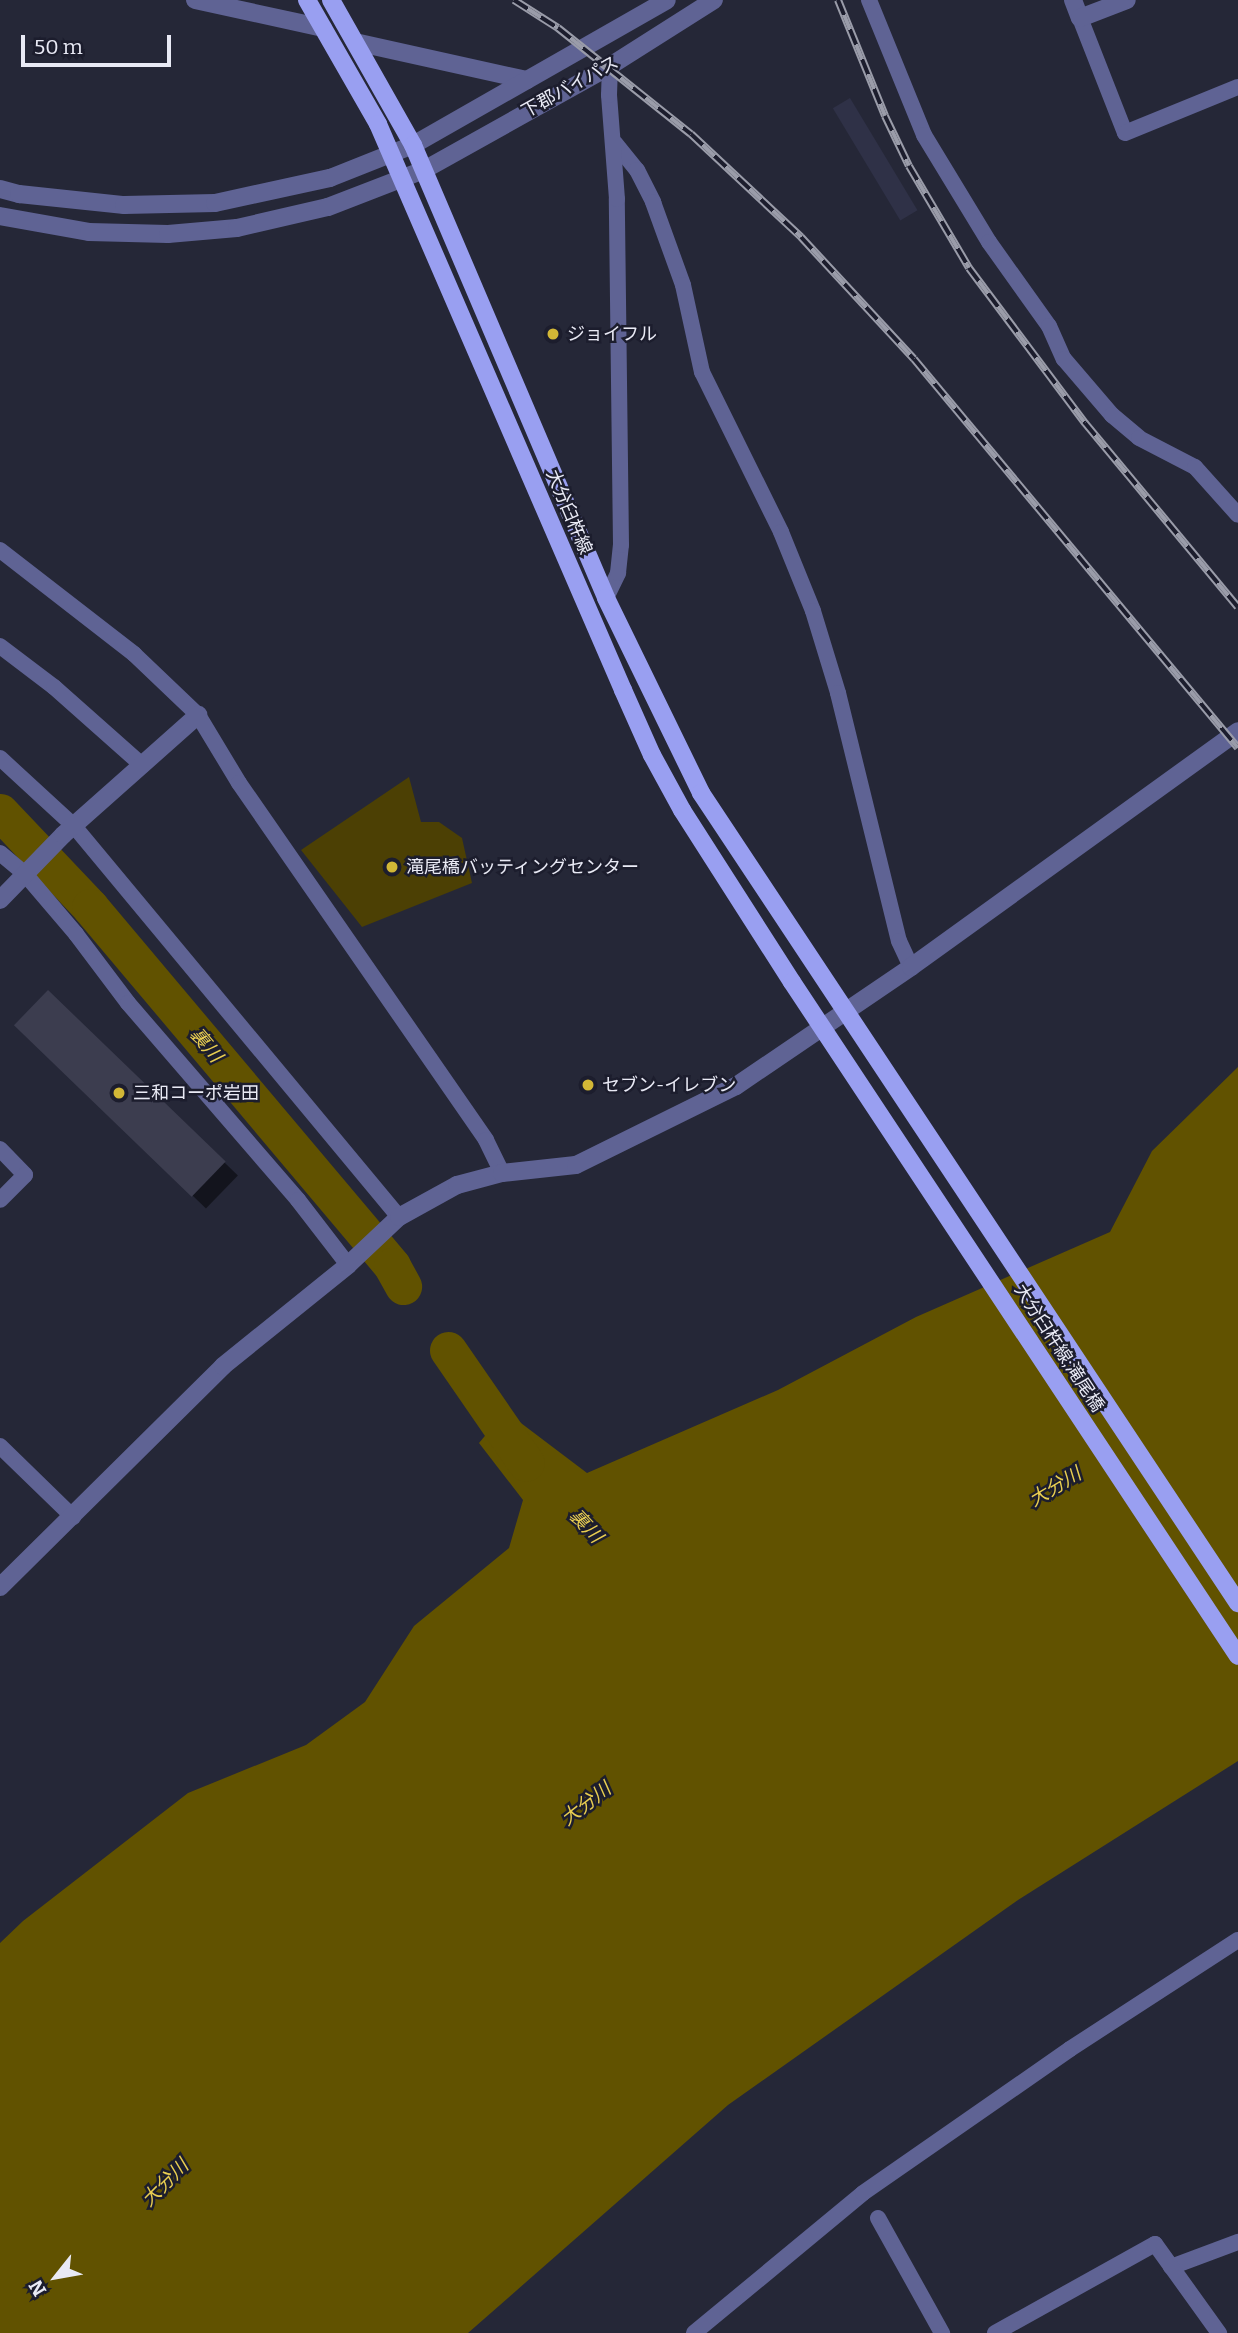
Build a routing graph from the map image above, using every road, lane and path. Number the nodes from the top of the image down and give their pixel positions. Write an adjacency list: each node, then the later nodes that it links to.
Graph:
1 (195, 0): 10 (street)
2 (307, 0): 10 (main road, 大分臼杵線)
3 (331, 0): 11 (main road, 大分臼杵線)
4 (667, 0): 13 (street)
5 (714, 0): 12 (street, 下郡バイパス)
6 (869, 0): 22 (street)
7 (1073, 0): 9 (street)
8 (1127, 0): 9 (street)
9 (1080, 18): 14 (street)
10 (323, 28): 17 (main road, 大分臼杵線)
11 (355, 42): 13 (street); 16 (main road, 大分臼杵線)
12 (610, 65): 15 (street); 18 (street, 下郡バイパス)
13 (527, 80): 16 (street)
14 (1238, 88)
15 (615, 143): 24 (street); 34 (street)
16 (414, 145): 17 (street); 18 (main road, 大分臼杵線)
17 (390, 156): 19 (main road, 大分臼杵線); 20 (street)
18 (425, 170): 19 (street, 下郡バイパス); 24 (main road, 大分臼杵線)
19 (400, 181): 21 (street, 下郡バイパス); 36 (main road, 大分臼杵線)
20 (0, 189)
21 (0, 216)
22 (1238, 515)
23 (0, 550): 26 (street)
24 (606, 598): 35 (main road, 大分臼杵線)
25 (0, 646): 29 (street)
26 (198, 715): 29 (street); 39 (street)
27 (1238, 732): 34 (street)
28 (0, 758): 30 (street)
29 (142, 765): 30 (street)
30 (69, 831): 32 (street); 41 (street)
31 (0, 853): 32 (street)
32 (29, 871): 33 (street); 42 (street)
33 (0, 900)
34 (911, 967): 35 (street)
35 (846, 1010): 36 (street); 46 (main road, 大分臼杵線;滝尾橋)
36 (821, 1026): 37 (main road, 大分臼杵線); 39 (street)
37 (845, 1062): 47 (main road, 大分臼杵線;滝尾橋)
38 (0, 1149): 40 (street)
39 (502, 1173): 41 (street)
40 (0, 1200)
41 (399, 1217): 42 (street)
42 (352, 1261): 44 (street)
43 (0, 1446): 44 (street)
44 (73, 1517): 45 (street)
45 (0, 1587)
46 (1238, 1603)
47 (1238, 1656)
48 (1238, 1940): 52 (street)
49 (878, 2218): 53 (street)
50 (1238, 2242): 51 (street)
51 (1171, 2267): 54 (street); 55 (street)
52 (694, 2333)
53 (942, 2333)
54 (995, 2333)
55 (1219, 2333)

